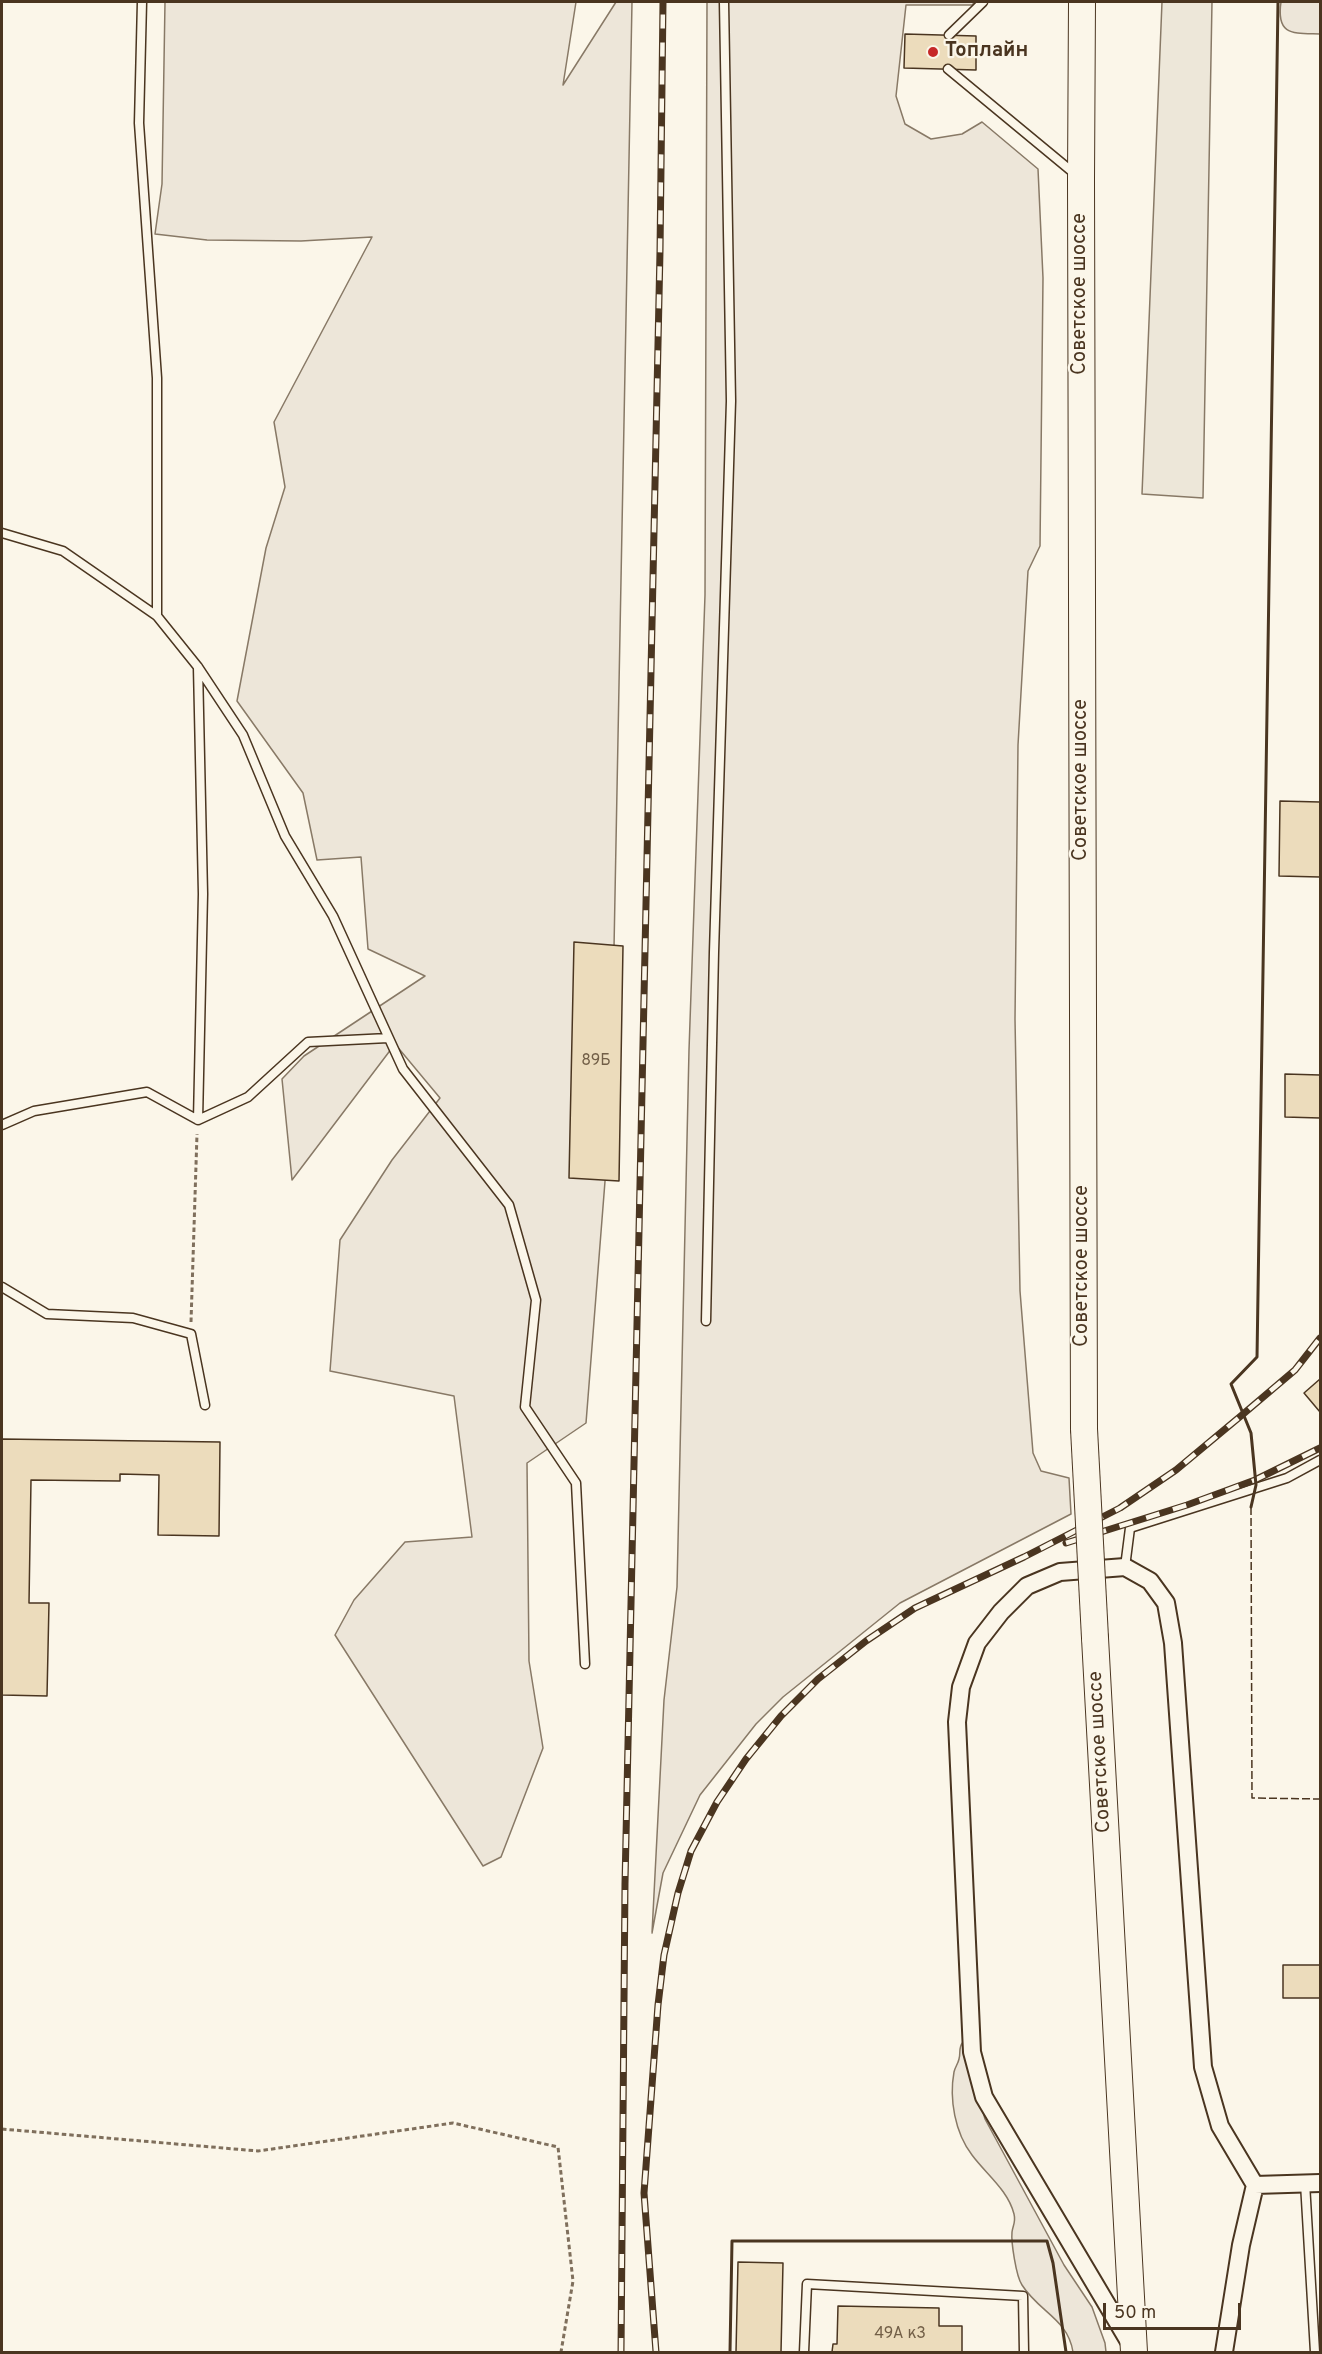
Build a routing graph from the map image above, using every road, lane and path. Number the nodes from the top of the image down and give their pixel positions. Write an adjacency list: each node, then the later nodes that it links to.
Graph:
1 (142, 2): 9 (lane)
2 (724, 2): 15 (lane)
3 (983, 2): 5 (lane)
4 (1083, 2): 7 (main road, Советское шоссе)
5 (949, 35)
6 (948, 69): 7 (lane)
7 (1081, 179): 24 (main road, Советское шоссе, bridge)
8 (2, 533): 9 (lane)
9 (157, 616): 10 (lane)
10 (198, 667): 11 (lane); 12 (lane)
11 (388, 1038): 12 (lane); 20 (lane)
12 (198, 1120): 13 (lane); 16 (path)
13 (2, 1125)
14 (2, 1287): 16 (lane)
15 (706, 1321)
16 (191, 1334): 17 (lane)
17 (205, 1405)
18 (1320, 1460): 19 (lane)
19 (1125, 1567): 23 (street); 24 (street)
20 (585, 1664)
21 (2, 2129): 25 (path)
22 (1313, 2183): 23 (street); 29 (lane)
23 (1255, 2185): 28 (street)
24 (1133, 2350)
25 (561, 2352)
26 (804, 2352): 27 (lane)
27 (1024, 2352)
28 (1224, 2352)
29 (1315, 2352)

